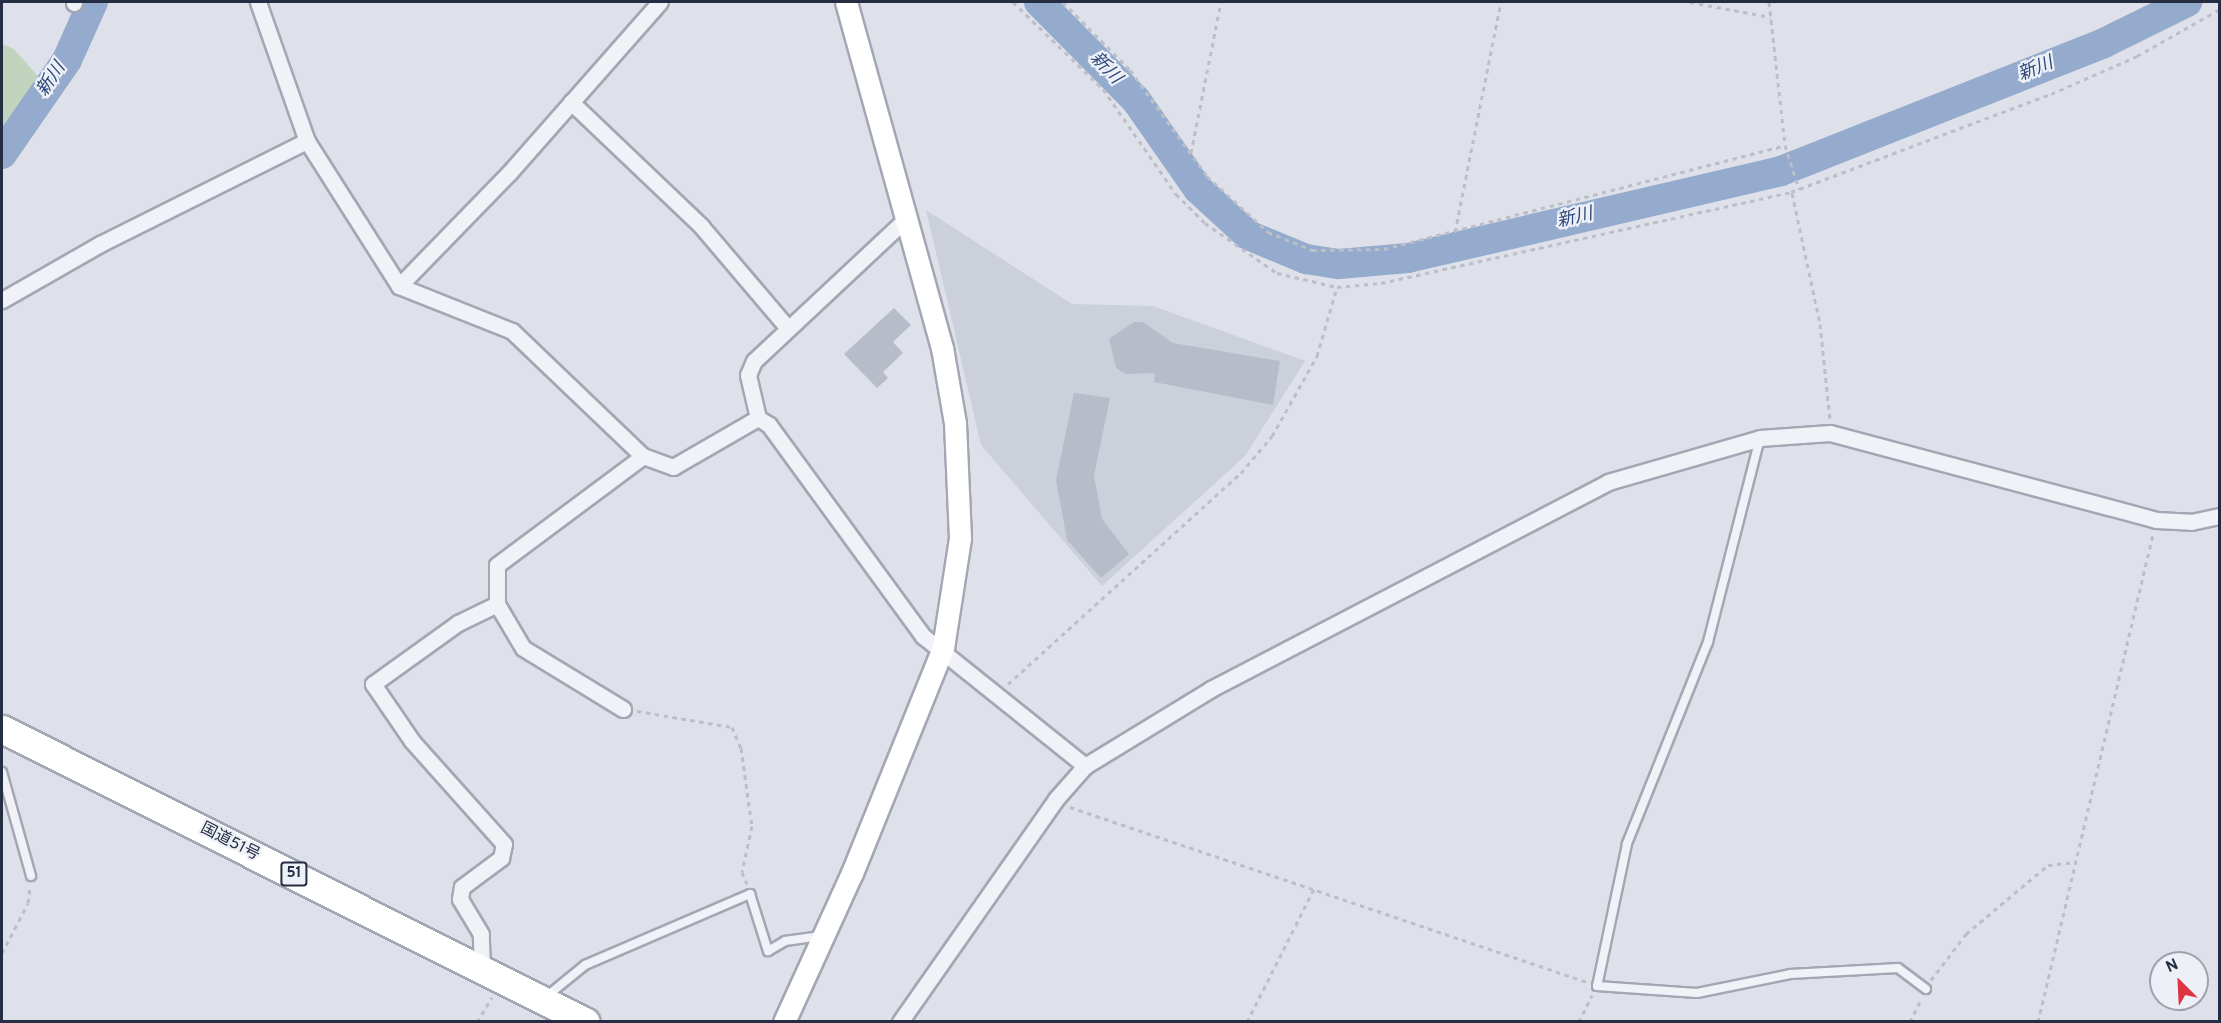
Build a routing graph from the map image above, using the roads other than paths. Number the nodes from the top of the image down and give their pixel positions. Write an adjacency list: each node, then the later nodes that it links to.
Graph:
1 (258, 2): 5 (street)
2 (660, 2): 4 (street)
3 (846, 2): 6 (street)
4 (571, 102): 7 (street); 9 (street)
5 (307, 141): 7 (street); 8 (street)
6 (906, 219): 9 (street); 15 (street)
7 (399, 286): 12 (street)
8 (2, 300)
9 (787, 327): 10 (street)
10 (758, 418): 12 (street); 15 (street)
11 (1760, 438): 13 (street); 18 (street); 23 (lane)
12 (643, 456): 14 (street)
13 (2220, 516)
14 (497, 604): 16 (street); 22 (street)
15 (943, 648): 18 (street); 21 (street)
16 (623, 709)
17 (2, 729): 22 (highway, 国道51号 / 51)
18 (1085, 766): 27 (street)
19 (2, 772): 20 (lane)
20 (31, 876)
21 (823, 936): 24 (lane); 26 (street)
22 (492, 975): 24 (highway, 国道51号 / 51)
23 (1926, 989)
24 (544, 1000): 25 (highway, 国道51号 / 51)
25 (586, 1022)
26 (783, 1022)
27 (900, 1022)

